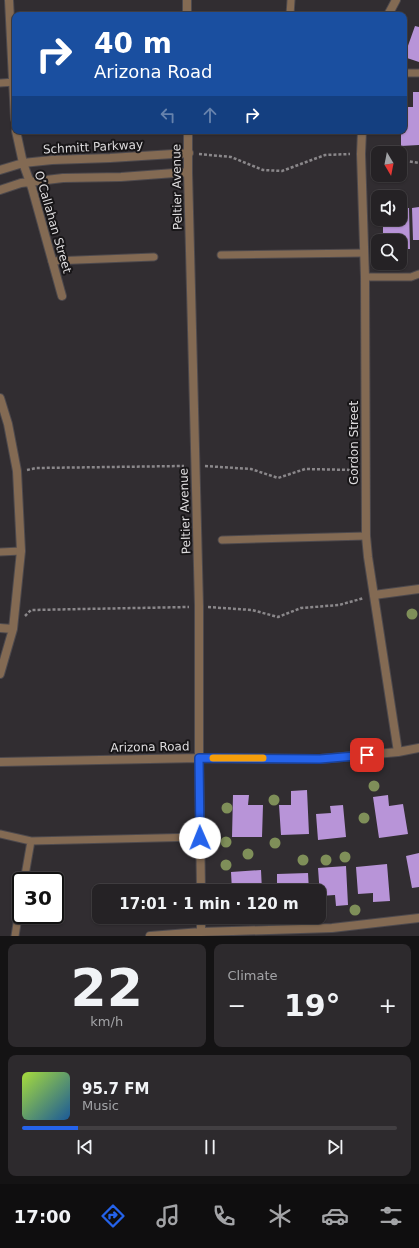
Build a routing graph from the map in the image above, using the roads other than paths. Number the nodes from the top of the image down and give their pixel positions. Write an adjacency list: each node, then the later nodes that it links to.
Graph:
1 (9, 0): 8 (street)
2 (187, 0): 5 (street)
3 (291, 0): 6 (lane)
4 (396, 0): 7 (street)
5 (187, 12)
6 (290, 12)
7 (390, 12)
8 (12, 49)
9 (407, 73): 10 (lane)
10 (419, 73)
11 (12, 82): 12 (lane)
12 (0, 83)
13 (17, 134): 17 (street, O’Callahan Street)
14 (188, 134): 16 (street, Peltier Avenue)
15 (362, 134): 22 (street, Gordon Street)
16 (189, 153): 17 (street, Schmitt Parkway); 19 (street, Peltier Avenue)
17 (23, 163): 18 (street, Schmitt Parkway); 20 (street, O’Callahan Street)
18 (0, 170)
19 (188, 172): 20 (street); 41 (street, Peltier Avenue)
20 (29, 182): 21 (street); 25 (street, O’Callahan Street)
21 (0, 190)
22 (364, 253): 23 (lane); 27 (street, Gordon Street)
23 (221, 255)
24 (154, 257): 25 (lane)
25 (52, 261): 28 (street, O’Callahan Street)
26 (419, 274): 27 (lane)
27 (366, 277): 30 (street, Gordon Street)
28 (62, 296)
29 (0, 398): 32 (street)
30 (366, 536): 31 (lane); 35 (street, Gordon Street)
31 (222, 540)
32 (21, 551): 33 (lane); 37 (street)
33 (0, 552)
34 (419, 589): 35 (street)
35 (374, 595): 40 (street, Gordon Street)
36 (0, 628): 37 (street)
37 (13, 629): 38 (street)
38 (0, 674)
39 (419, 748): 40 (street, Arizona Road)
40 (398, 752): 41 (street, Arizona Road)
41 (199, 758): 42 (street, Arizona Road); 44 (street, Peltier Avenue)
42 (0, 762)
43 (0, 834): 45 (lane)
44 (200, 838): 45 (lane); 47 (street, Peltier Avenue)
45 (31, 841): 46 (lane)
46 (26, 872)
47 (200, 884)
48 (419, 918): 50 (street)
49 (17, 924): 51 (lane)
50 (201, 934): 52 (street)
51 (15, 936)
52 (150, 936)

